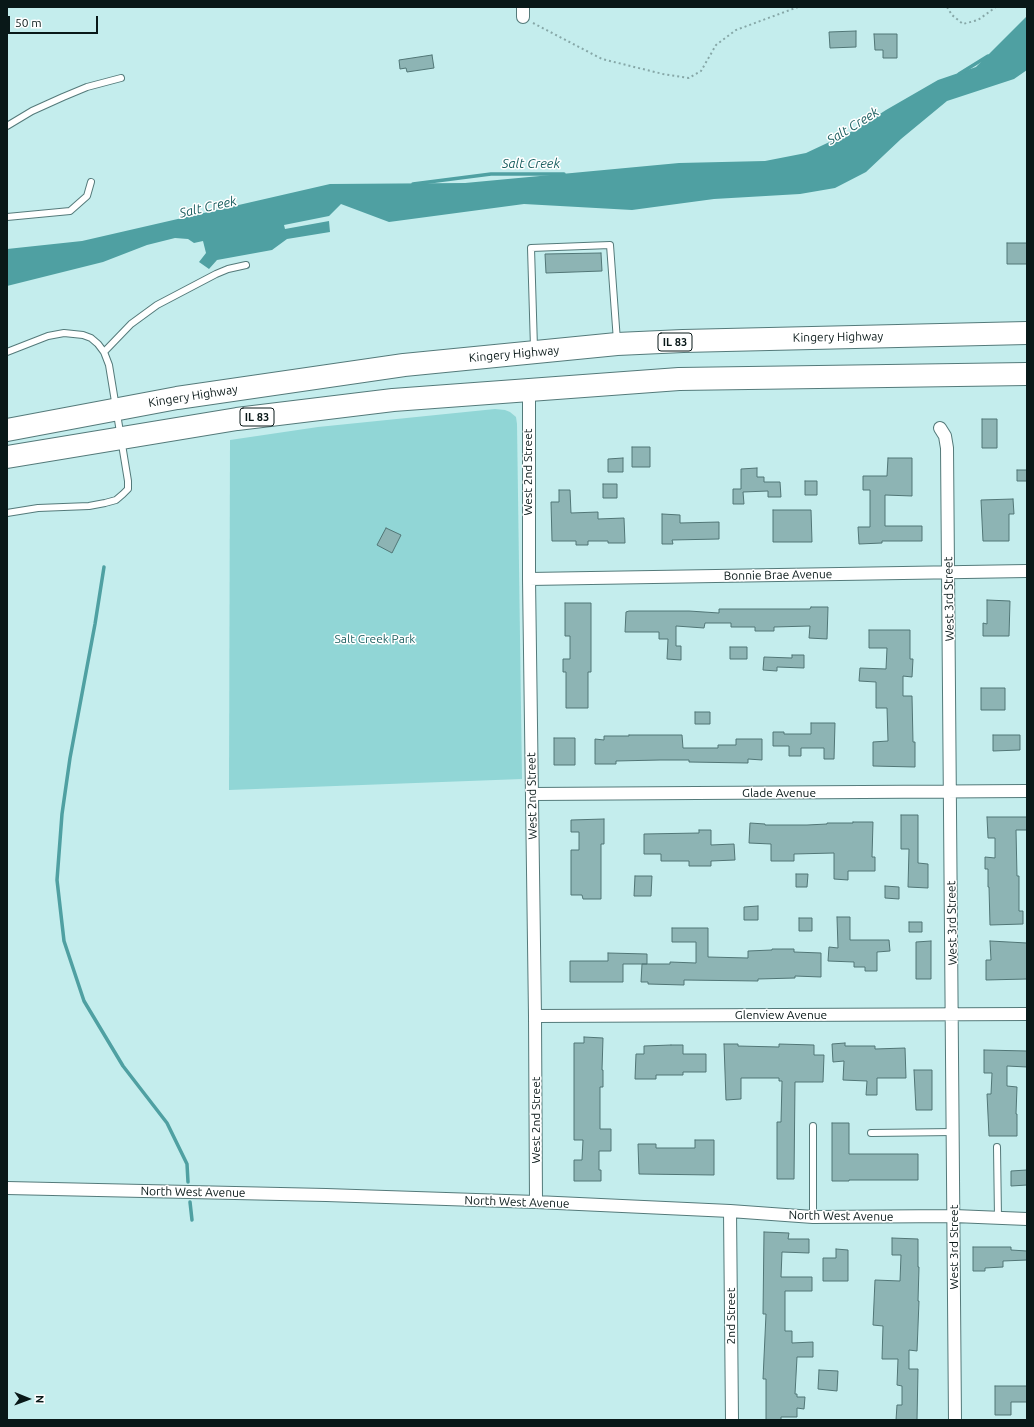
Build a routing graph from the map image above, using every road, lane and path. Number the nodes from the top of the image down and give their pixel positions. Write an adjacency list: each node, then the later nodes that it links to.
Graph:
1 (798, 7): 4 (path)
2 (947, 7): 3 (path)
3 (996, 7)
4 (523, 12)
5 (121, 78): 6 (lane)
6 (7, 126)
7 (91, 182): 8 (lane)
8 (7, 217)
9 (246, 265): 13 (lane)
10 (1027, 333): 11 (highway, Kingery Highway / IL 83)
11 (617, 344): 14 (highway, Kingery Highway / IL 83); 14 (lane)
12 (7, 352): 13 (lane)
13 (104, 352): 17 (lane)
14 (534, 352): 17 (highway, Kingery Highway / IL 83)
15 (1027, 374): 16 (highway, IL 83)
16 (529, 389): 20 (highway, IL 83); 25 (street, West 2nd Street)
17 (117, 409): 19 (highway, Kingery Highway / IL 83); 20 (lane)
18 (940, 428): 24 (street, West 3rd Street)
19 (7, 430)
20 (122, 438): 21 (highway, IL 83); 22 (lane)
21 (7, 457)
22 (7, 513)
23 (1027, 571): 24 (street, Bonnie Brae Avenue)
24 (949, 573): 25 (street, Bonnie Brae Avenue); 26 (street, West 3rd Street)
25 (529, 578): 28 (street, West 2nd Street)
26 (951, 792): 27 (street, Glade Avenue); 28 (street, Glade Avenue); 29 (street, West 3rd Street)
27 (1027, 792)
28 (532, 794): 31 (street, West 2nd Street)
29 (953, 1014): 30 (street, Glenview Avenue); 31 (street, Glenview Avenue); 33 (street, West 3rd Street)
30 (1027, 1014)
31 (535, 1016): 37 (street, West 2nd Street)
32 (814, 1126): 40 (lane)
33 (954, 1132): 34 (lane); 39 (street, West 3rd Street)
34 (871, 1133)
35 (997, 1147): 41 (lane)
36 (7, 1188): 37 (street, North West Avenue)
37 (536, 1202): 38 (street, North West Avenue)
38 (730, 1211): 40 (street, North West Avenue); 43 (street, 2nd Street)
39 (954, 1216): 40 (street, North West Avenue); 41 (street, North West Avenue); 44 (street, West 3rd Street)
40 (813, 1217)
41 (998, 1218): 42 (street, North West Avenue)
42 (1027, 1219)
43 (732, 1420)
44 (956, 1420)

